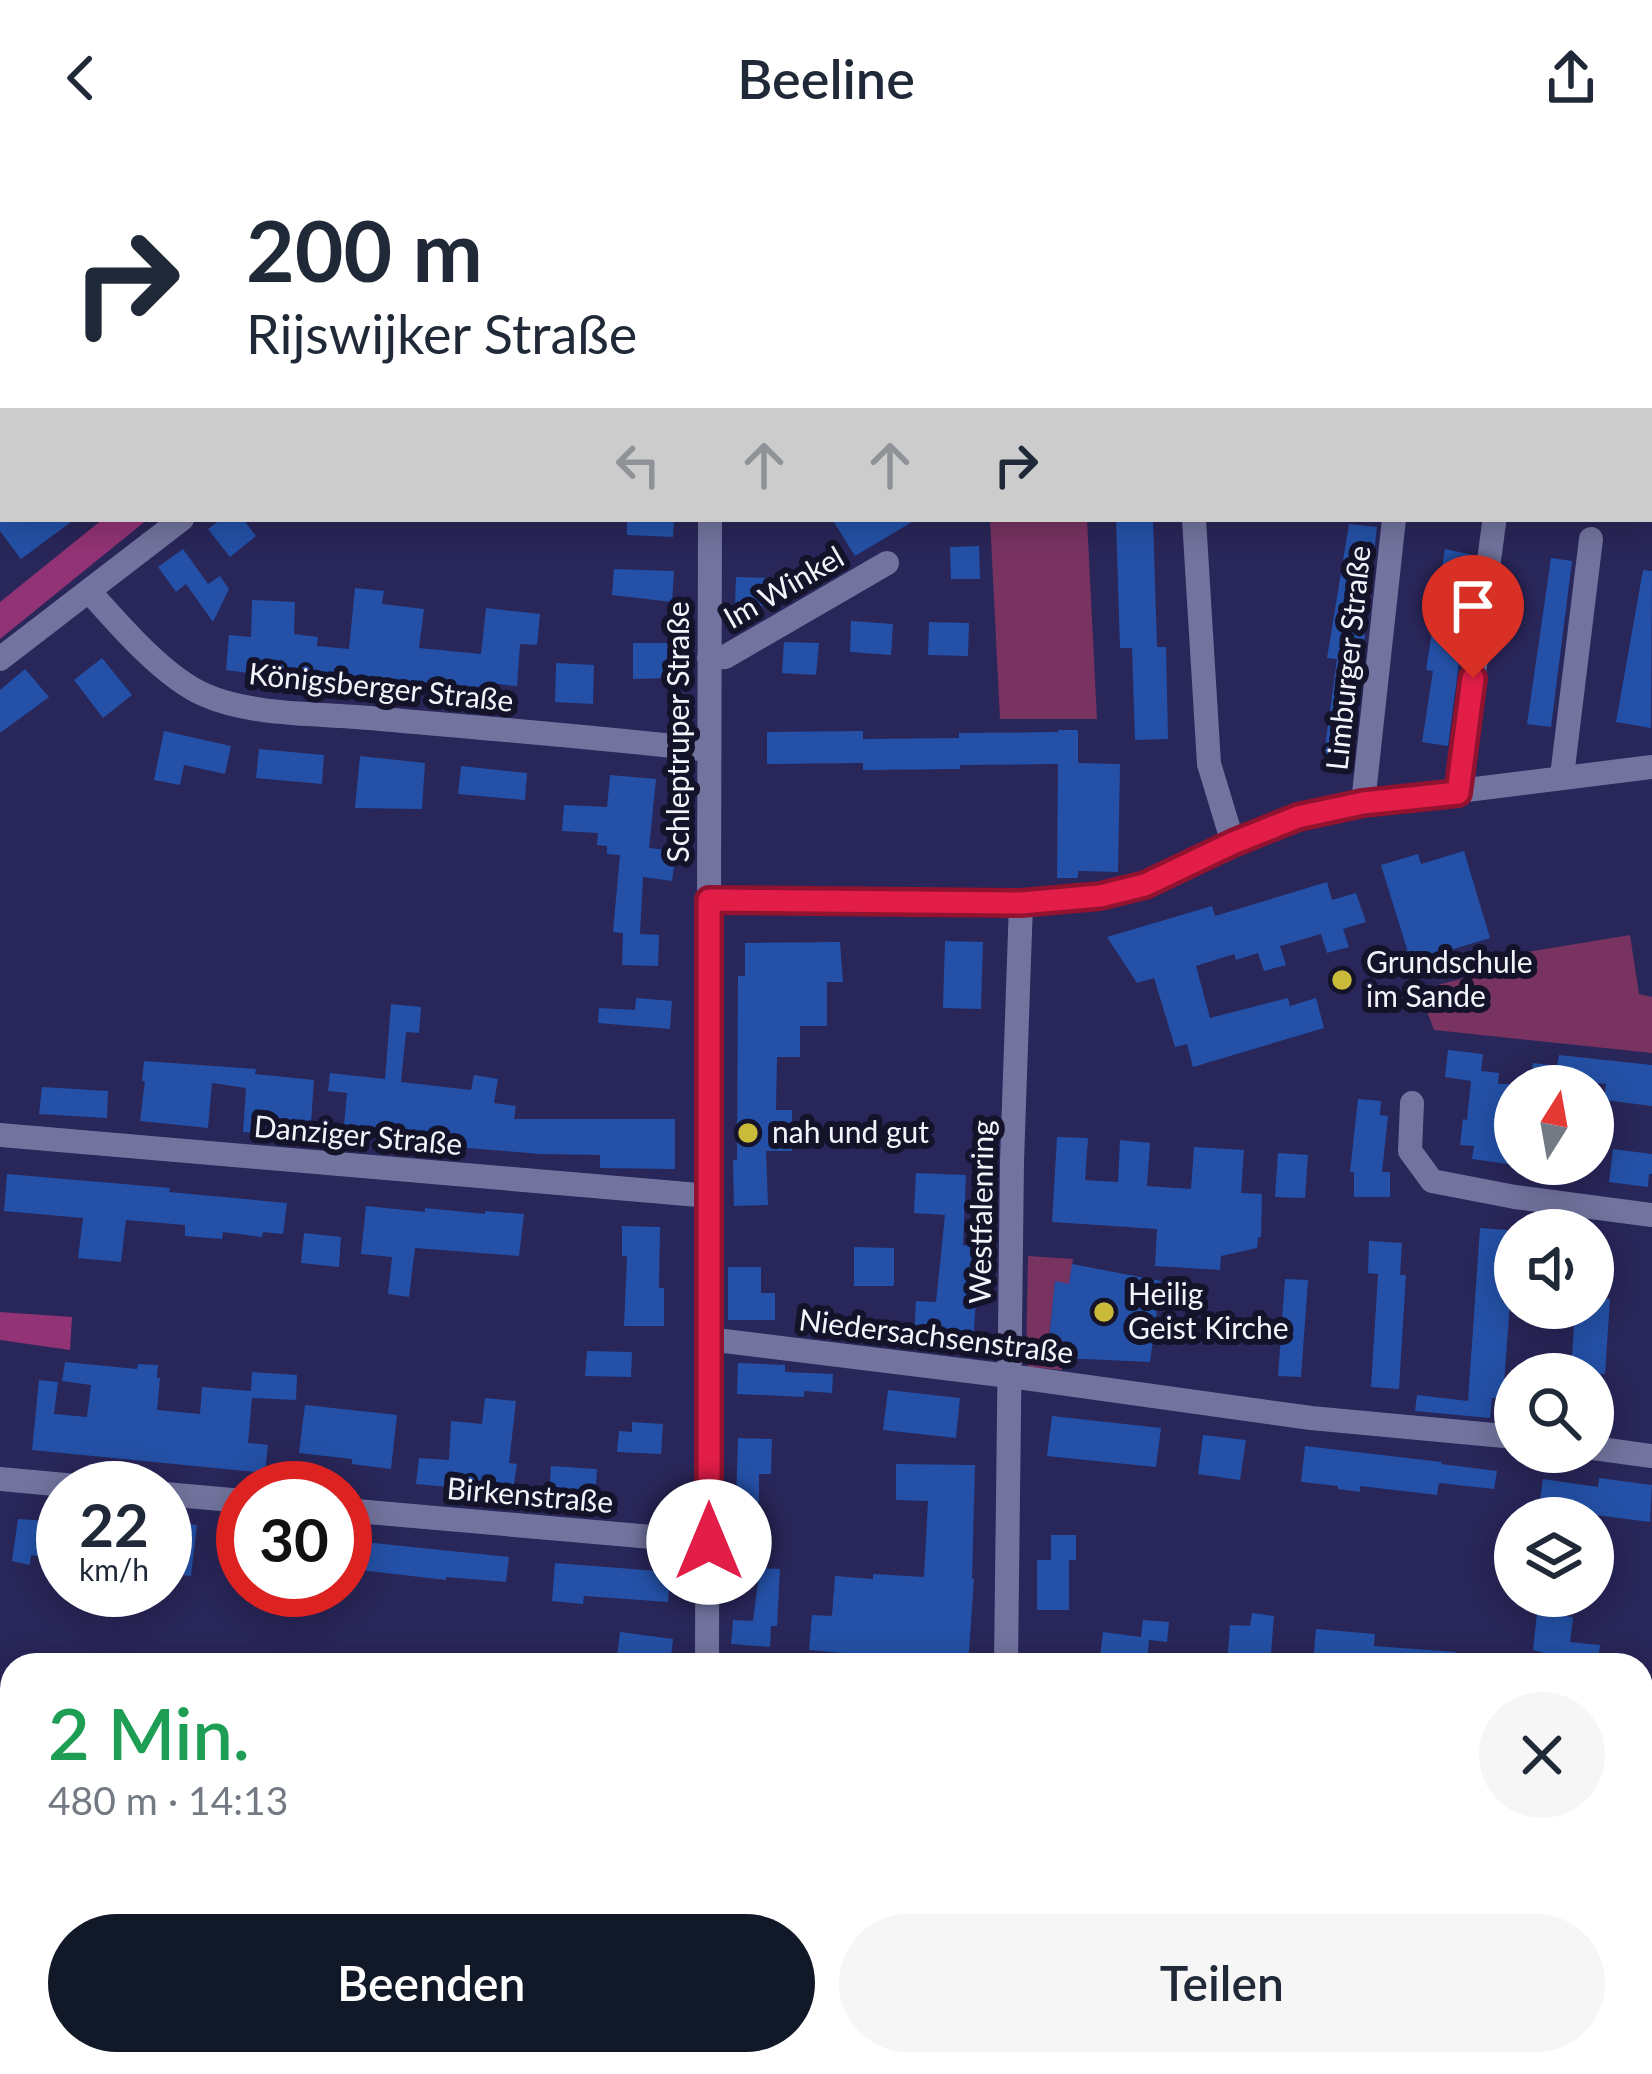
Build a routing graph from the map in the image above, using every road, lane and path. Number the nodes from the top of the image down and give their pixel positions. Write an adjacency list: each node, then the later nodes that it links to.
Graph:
1 (178, 522): 8 (street)
2 (710, 522): 9 (street, Schleptruper Straße)
3 (1194, 522): 16 (street)
4 (1394, 522): 15 (street, Limburger Straße)
5 (1494, 523): 14 (street)
6 (1591, 538): 13 (street)
7 (887, 563): 9 (street, Im Winkel)
8 (89, 591): 10 (street); 11 (street, Königsberger Straße)
9 (710, 658): 11 (street, Schleptruper Straße)
10 (0, 659)
11 (709, 749): 17 (street, Schleptruper Straße)
12 (1652, 767): 13 (street)
13 (1562, 776): 14 (street)
14 (1458, 793): 15 (street)
15 (1363, 803): 16 (street)
16 (1233, 843): 18 (street)
17 (709, 900): 18 (street); 21 (street, Schleptruper Straße)
18 (1021, 903): 24 (street, Westfalenring)
19 (1412, 1103): 22 (street)
20 (0, 1136): 21 (street, Danziger Straße)
21 (710, 1196): 23 (street, Schleptruper Straße)
22 (1652, 1215)
23 (708, 1339): 24 (street, Niedersachsenstraße); 31 (street, Schleptruper Straße)
24 (1010, 1376): 25 (street, Niedersachsenstraße); 33 (street, Westfalenring)
25 (1494, 1435)
26 (1614, 1451): 27 (street)
27 (1652, 1456)
28 (0, 1479): 29 (street)
29 (36, 1482)
30 (372, 1512): 31 (street, Birkenstraße)
31 (709, 1542): 32 (street, Schleptruper Straße)
32 (707, 1653)
33 (1006, 1653)

